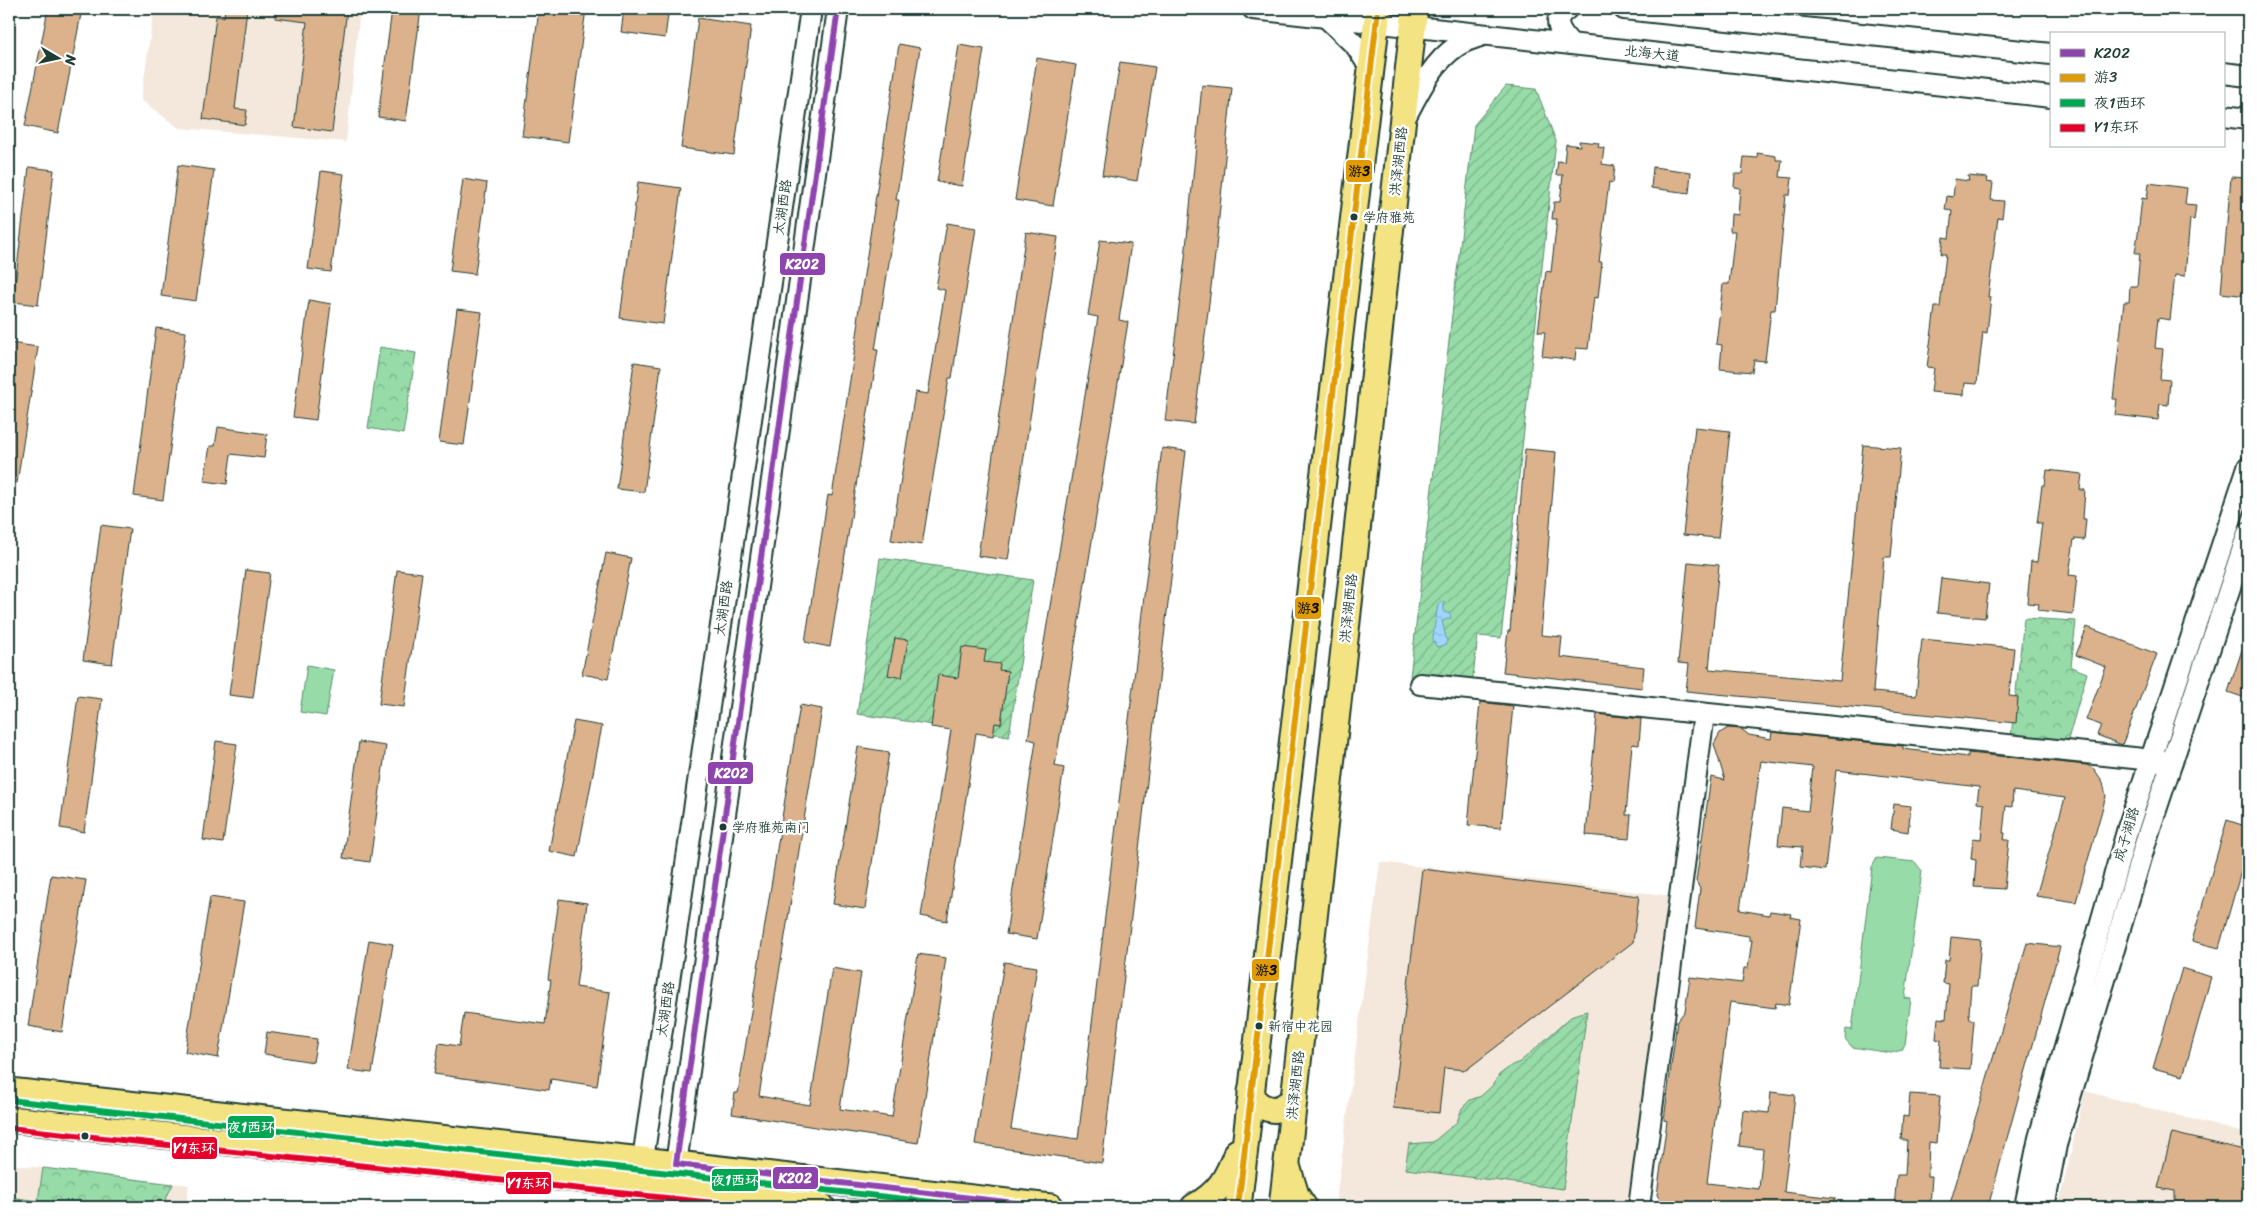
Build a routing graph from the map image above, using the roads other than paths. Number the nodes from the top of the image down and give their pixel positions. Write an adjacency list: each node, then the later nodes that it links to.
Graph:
1 (811, 9): 32 (street, 太湖西路)
2 (838, 9): 33 (street, 太湖西路)
3 (1253, 9): 7 (street, 北海大道)
4 (1566, 9): 10 (street)
5 (1624, 9): 11 (street)
6 (1377, 16): 7 (street, 北海大道); 8 (street, 北海大道); 12 (main road)
7 (1326, 17): 12 (street)
8 (1414, 18): 9 (street, 北海大道); 18 (main road, 洪泽湖西路)
9 (1484, 34): 10 (street, 北海大道); 18 (street)
10 (1571, 44): 15 (street, 北海大道)
11 (2050, 54)
12 (1371, 69): 20 (main road)
13 (2224, 73): 14 (street)
14 (2248, 76)
15 (2050, 97)
16 (2224, 116): 17 (street)
17 (2248, 119)
18 (1402, 122): 19 (main road, 洪泽湖西路)
19 (1398, 161): 20 (main road); 29 (main road, 洪泽湖西路)
20 (1360, 162): 28 (main road)
21 (2248, 467): 25 (street, 成子湖路)
22 (2248, 534): 26 (street, 成子湖路)
23 (1420, 684): 24 (street)
24 (1704, 714): 25 (street); 43 (street)
25 (2150, 759): 26 (street); 44 (street, 成子湖路)
26 (2172, 762): 45 (street, 成子湖路)
27 (9, 1091): 32 (main road)
28 (1251, 1092): 29 (main road); 31 (main road)
29 (1294, 1099): 34 (main road, 洪泽湖西路)
30 (9, 1119): 35 (main road)
31 (1248, 1121): 39 (main road); 40 (main road)
32 (642, 1160): 33 (main road); 35 (street, 太湖西路)
33 (676, 1164): 36 (street, 太湖西路); 38 (main road)
34 (1286, 1164): 41 (main road, 洪泽湖西路); 42 (main road)
35 (637, 1196): 36 (main road)
36 (671, 1198): 37 (main road)
37 (822, 1207)
38 (1050, 1207)
39 (1194, 1207)
40 (1238, 1207)
41 (1282, 1207)
42 (1304, 1207)
43 (1639, 1207)
44 (2025, 1207)
45 (2044, 1207)

